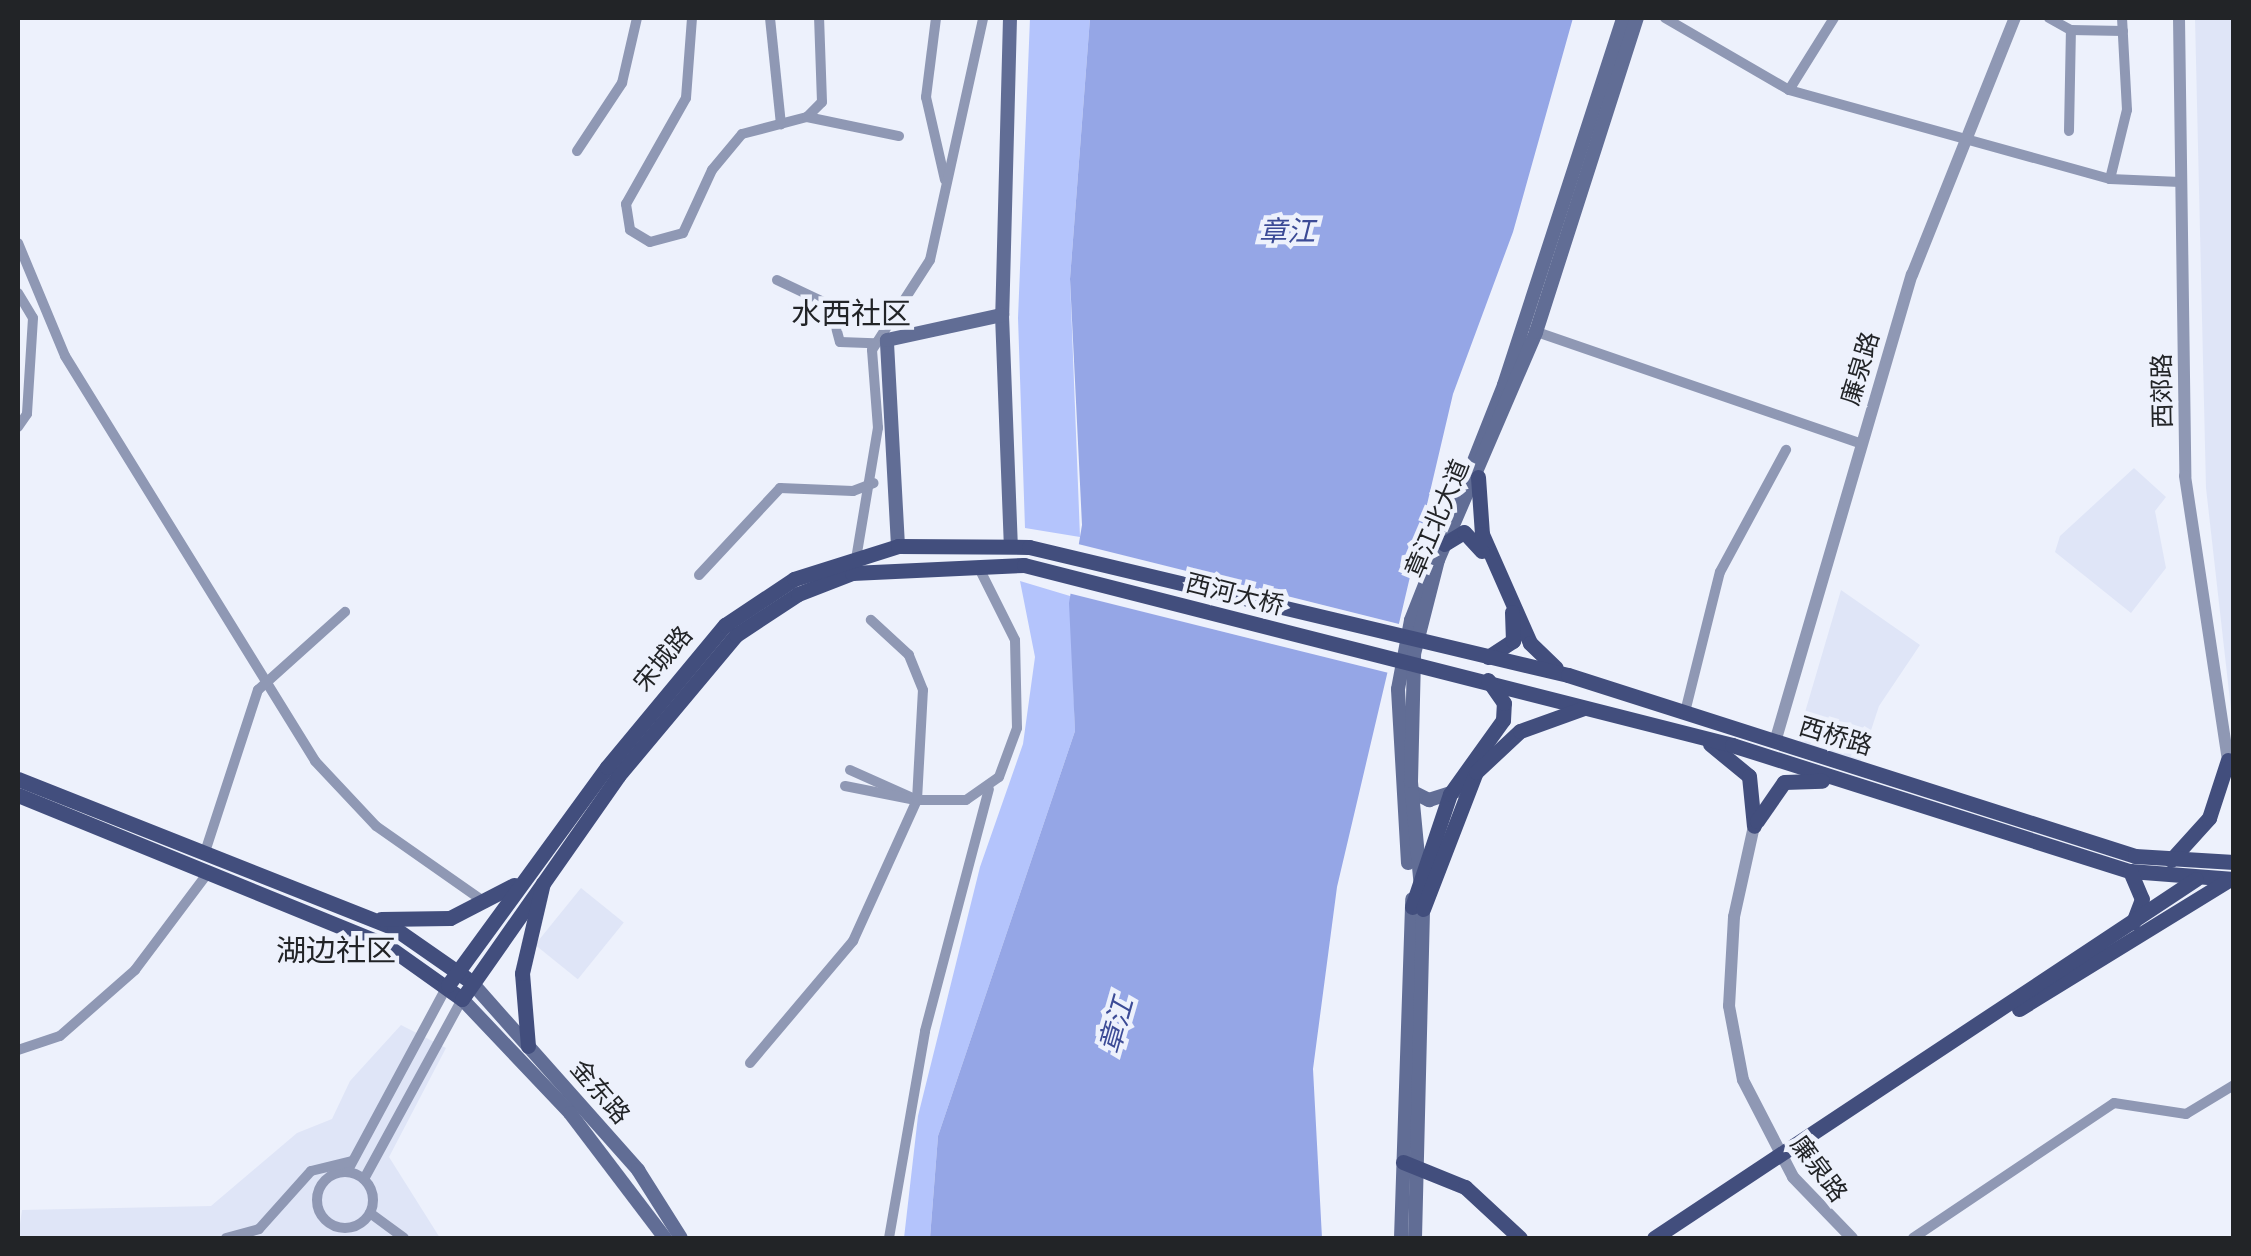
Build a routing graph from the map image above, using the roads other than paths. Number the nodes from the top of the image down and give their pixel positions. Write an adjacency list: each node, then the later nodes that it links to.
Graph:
1 (637, 18): 24 (street)
2 (692, 18): 20 (street)
3 (770, 18): 20 (street)
4 (820, 18): 19 (street)
5 (936, 18): 27 (street)
6 (983, 18): 27 (street)
7 (1010, 18): 31 (main road)
8 (1623, 18): 32 (main road, 章江北大道)
9 (1637, 18): 32 (main road, 章江北大道)
10 (1665, 18): 18 (street)
11 (1834, 18): 18 (street)
12 (2015, 18): 23 (street, 廉泉路)
13 (2049, 18): 16 (street)
14 (2122, 18): 17 (street)
15 (2179, 18): 26 (street, 西郊路)
16 (2071, 30): 17 (street); 21 (street)
17 (2123, 31): 25 (street)
18 (1789, 90): 23 (street)
19 (807, 117): 20 (street); 22 (street)
20 (781, 124)
21 (2069, 131)
22 (899, 136)
23 (1966, 142): 25 (street); 35 (street, 廉泉路)
24 (577, 151)
25 (2110, 179): 26 (street)
26 (2180, 182): 59 (street, 西郊路)
27 (946, 186): 33 (street)
28 (18, 243): 53 (street)
29 (778, 280): 33 (street)
30 (18, 293): 34 (street)
31 (1002, 316): 40 (main road); 41 (main road)
32 (1529, 329): 35 (street); 37 (main road, 章江北大道); 63 (main road, 章江北大道)
33 (874, 343): 38 (street)
34 (18, 427)
35 (1859, 443): 58 (street, 廉泉路)
36 (1786, 450): 56 (street)
37 (1478, 477): 39 (main road, 章江北大道); 52 (main road)
38 (874, 483): 43 (street); 46 (street)
39 (1444, 544): 50 (main road); 63 (main road, 章江北大道)
40 (898, 546): 41 (main road, 宋城路); 43 (main road, 宋城路)
41 (1011, 546): 42 (main road, 宋城路)
42 (1029, 547): 49 (main road, 西河大桥)
43 (857, 553): 73 (main road, 宋城路)
44 (1024, 565): 45 (main road, 宋城路); 51 (main road, 西河大桥)
45 (978, 566): 66 (street); 73 (main road, 宋城路)
46 (698, 575)
47 (345, 612): 53 (street)
48 (870, 620): 68 (street)
49 (1437, 650): 50 (main road, 西桥路)
50 (1479, 658): 52 (main road, 西桥路)
51 (1433, 669): 54 (main road, 西桥路)
52 (1568, 675): 56 (main road, 西桥路)
53 (267, 676): 70 (street); 78 (street)
54 (1488, 680): 55 (main road, 西桥路); 65 (main road)
55 (1585, 708): 57 (main road, 西桥路); 65 (main road)
56 (1685, 712): 58 (main road, 西桥路)
57 (1706, 742): 62 (main road, 西桥路); 69 (main road)
58 (1774, 742): 71 (main road, 西桥路)
59 (2231, 766): 71 (main road)
60 (850, 770): 68 (street)
61 (18, 780): 70 (main road)
62 (1831, 780): 69 (main road); 74 (main road, 西桥路)
63 (1408, 785): 65 (main road); 77 (main road, 章江北大道); 79 (main road, 章江北大道)
64 (845, 786): 68 (street)
65 (1458, 786): 77 (main road); 79 (main road)
66 (988, 789): 68 (street); 99 (street)
67 (18, 795): 75 (main road)
68 (917, 800): 88 (street)
69 (1754, 826): 90 (street, 廉泉路)
70 (203, 856): 80 (main road)
71 (2171, 860): 72 (main road, 西桥路)
72 (2231, 869): 76 (main road, 西桥路); 85 (main road)
73 (539, 872): 78 (main road); 82 (main road, 宋城路); 83 (main road, 宋城路); 86 (main road)
74 (2130, 872): 76 (main road, 西桥路); 81 (main road)
75 (207, 874): 82 (main road); 87 (street)
76 (2196, 878): 81 (main road)
77 (1420, 882): 79 (main road)
78 (486, 904): 80 (main road)
79 (1418, 908): 91 (main road, 章江北大道)
80 (372, 920): 82 (main road)
81 (2132, 924): 85 (main road)
82 (453, 979): 83 (main road); 84 (main road); 92 (street)
83 (473, 984): 84 (main road, 宋城路); 86 (main road, 金东路)
84 (462, 999): 93 (street); 97 (main road, 金东路)
85 (1984, 1027): 90 (main road)
86 (528, 1046): 98 (main road, 金东路)
87 (18, 1050)
88 (750, 1063)
89 (2234, 1085): 105 (street)
90 (1780, 1157): 103 (main road); 104 (street, 廉泉路)
91 (1410, 1164): 100 (main road, 章江北大道); 101 (main road, 章江北大道); 102 (main road)
92 (350, 1167): 93 (street); 94 (street); 95 (street)
93 (364, 1179): 94 (street)
94 (370, 1214): 96 (street)
95 (226, 1238)
96 (404, 1238)
97 (665, 1238)
98 (681, 1238)
99 (889, 1238)
100 (1401, 1238)
101 (1415, 1238)
102 (1520, 1238)
103 (1654, 1238)
104 (1852, 1238)
105 (1914, 1238)

